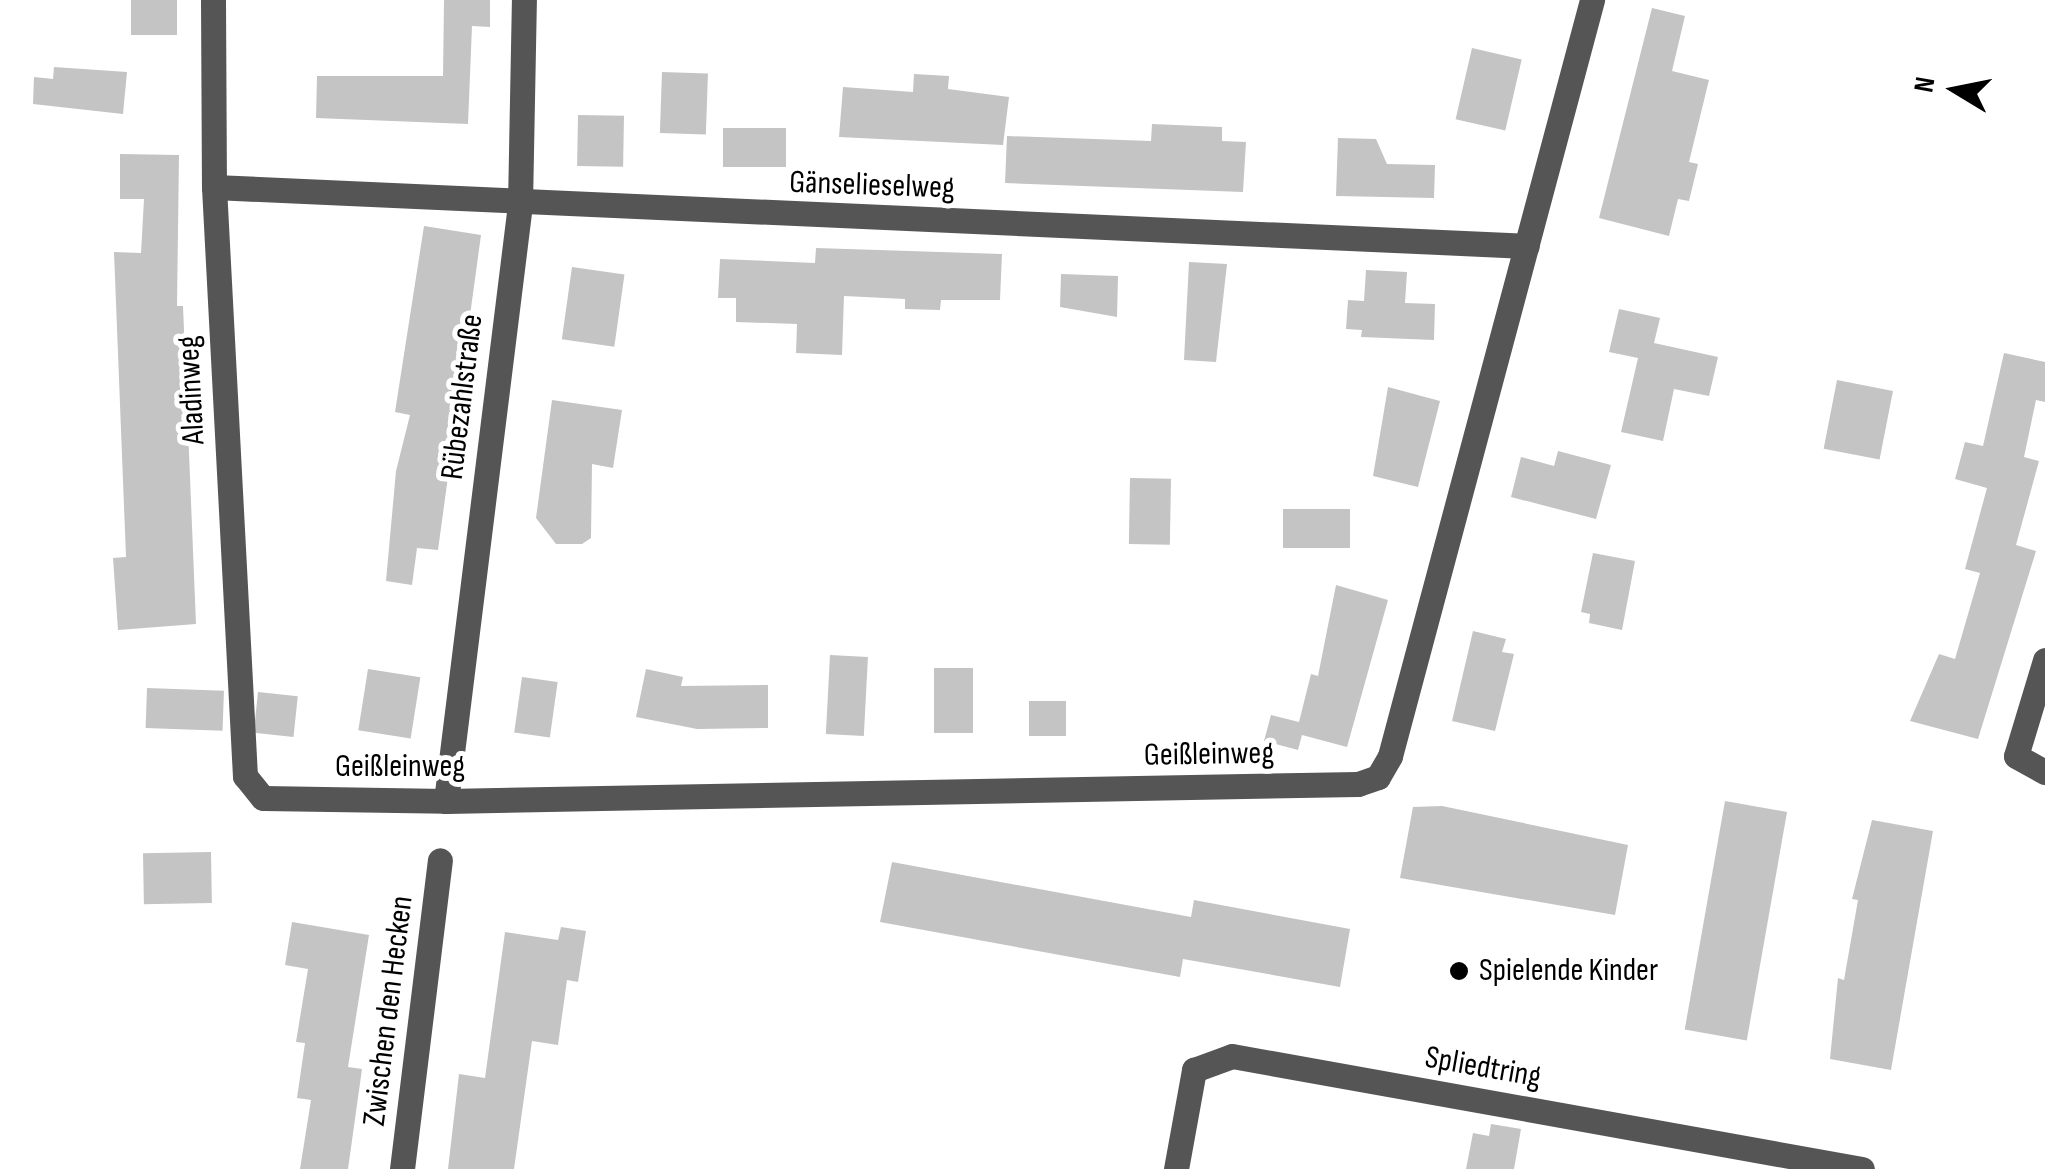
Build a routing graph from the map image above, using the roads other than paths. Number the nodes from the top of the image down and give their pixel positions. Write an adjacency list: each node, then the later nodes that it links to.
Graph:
1 (213, 0): 4 (street, Aladinweg)
2 (524, 0): 5 (street, Rübezahlstraße)
3 (1592, 0): 6 (street, Geißleinweg)
4 (214, 186): 5 (street, Gänselieselweg); 9 (street, Aladinweg)
5 (520, 204): 6 (street, Gänselieselweg); 10 (street, Rübezahlstraße)
6 (1527, 246): 10 (street, Geißleinweg)
7 (2045, 660): 8 (street)
8 (2045, 772)
9 (244, 776): 10 (street, Geißleinweg)
10 (446, 801)
11 (440, 860): 12 (street, Zwischen den Hecken)
12 (402, 1169)
13 (1176, 1169): 14 (street, Spliedtring)
14 (1862, 1169)

